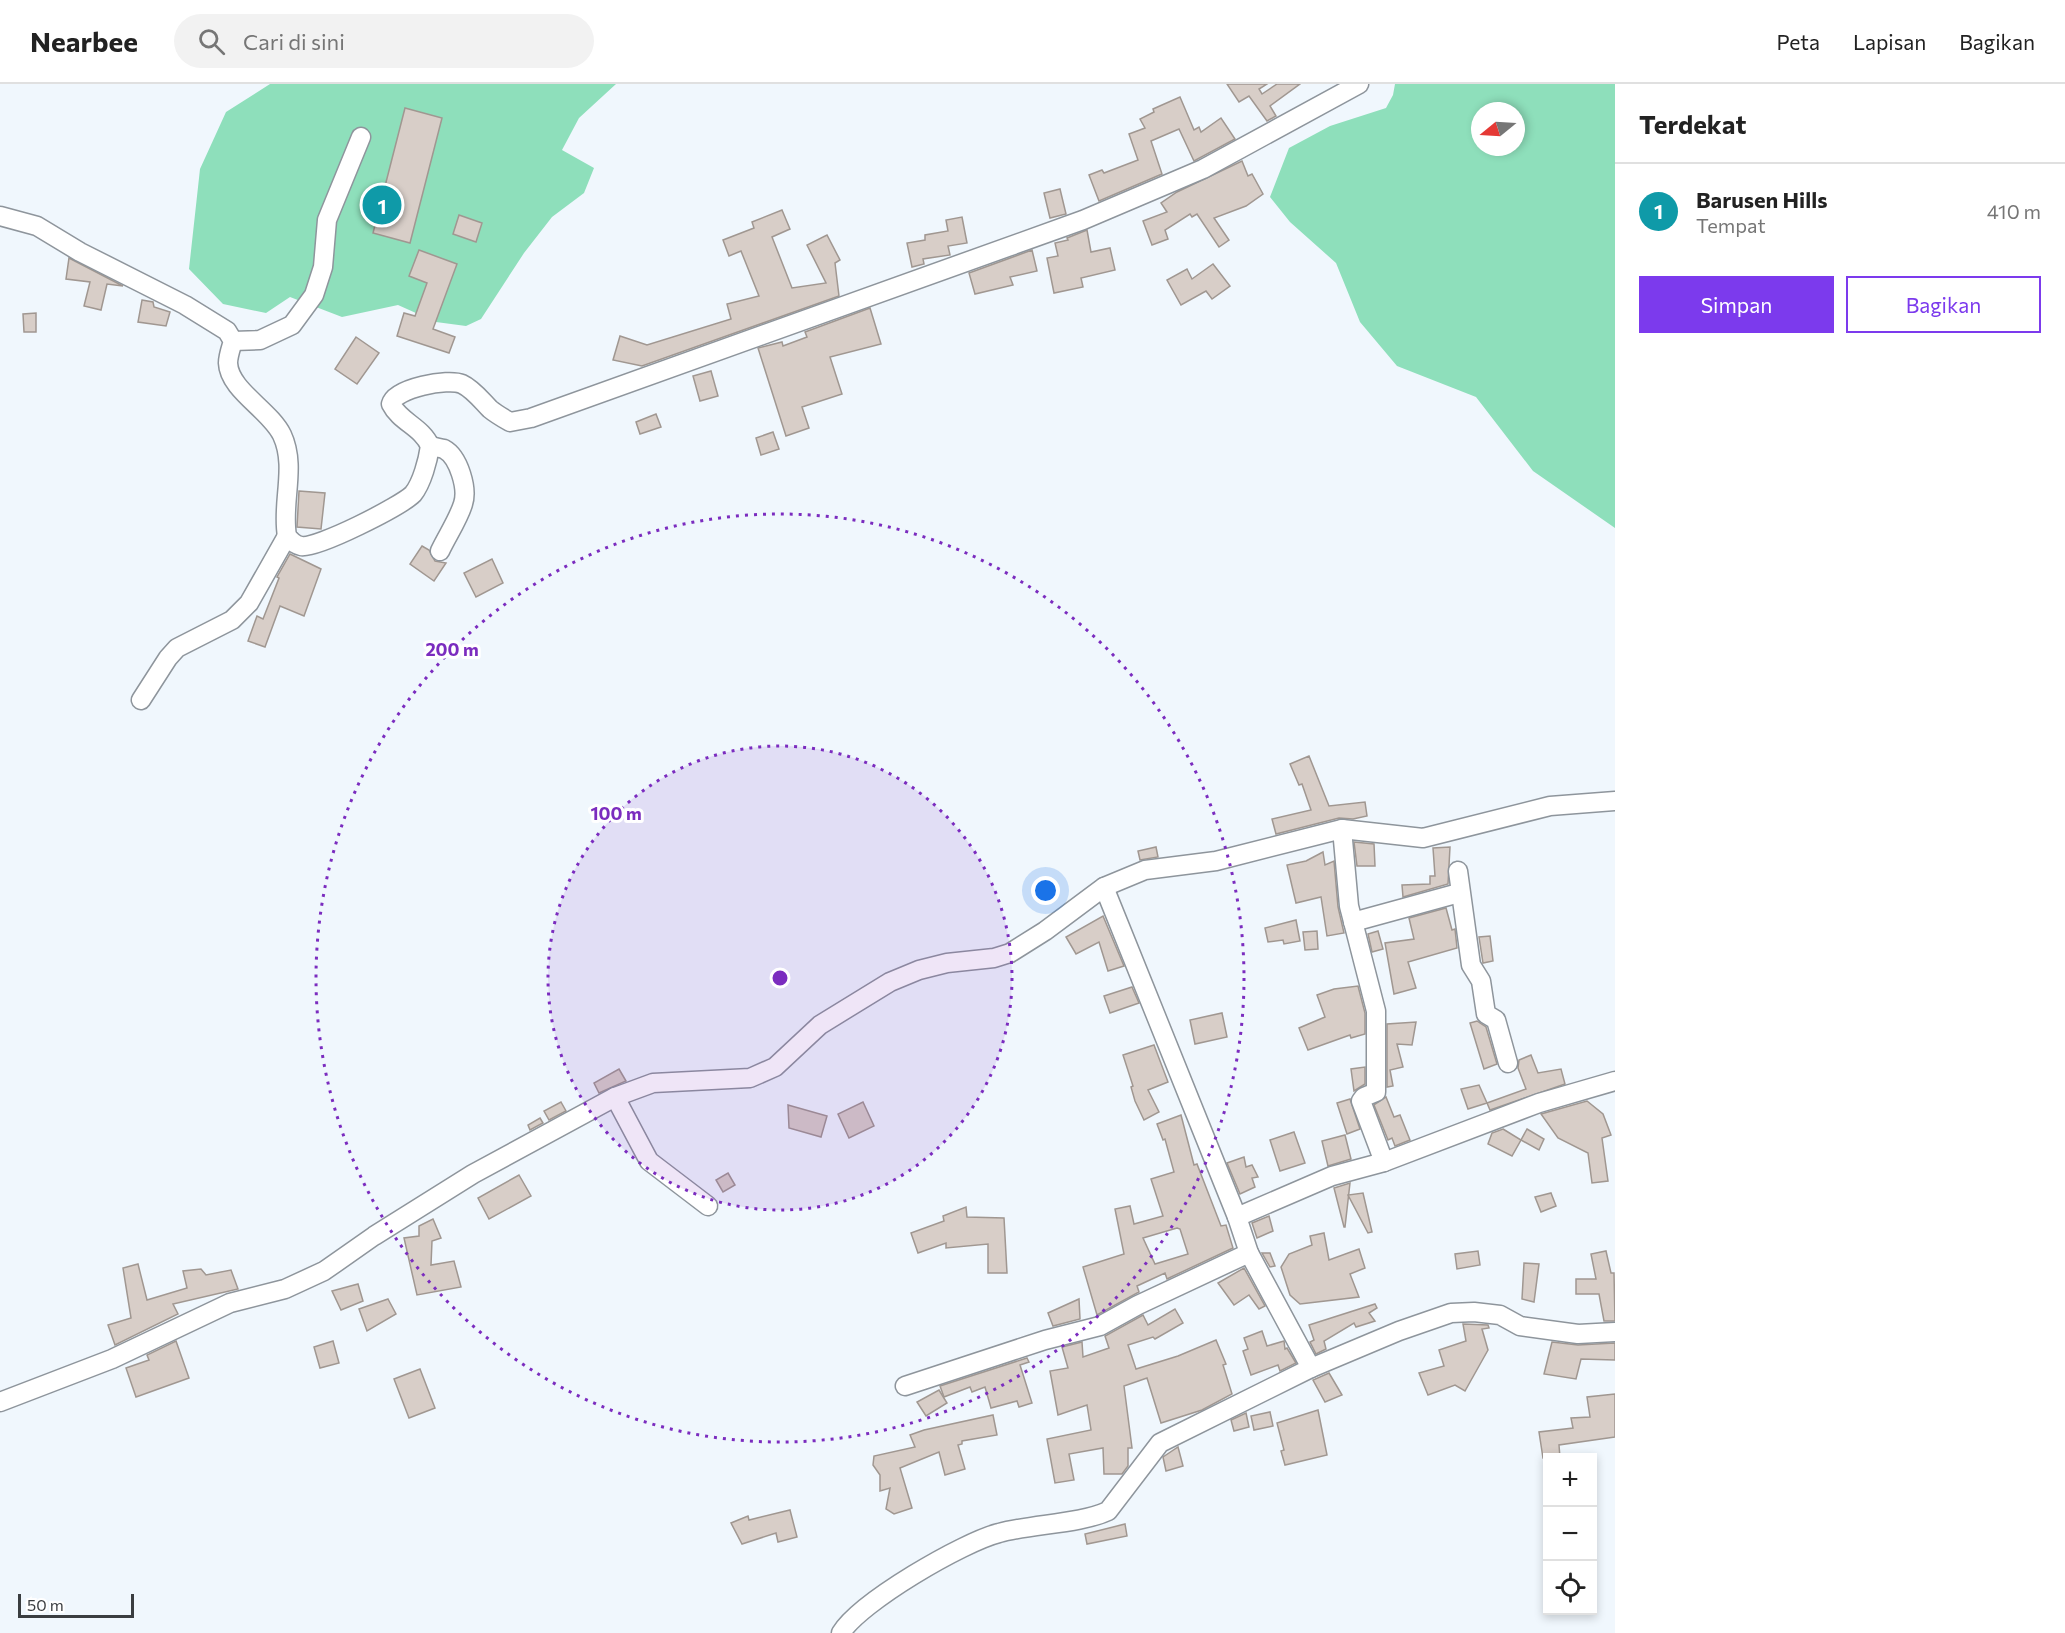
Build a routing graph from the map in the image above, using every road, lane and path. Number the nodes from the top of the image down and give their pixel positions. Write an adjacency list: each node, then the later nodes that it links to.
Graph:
1 (1359, 84): 5 (street)
2 (361, 137): 4 (street)
3 (0, 216): 4 (street)
4 (233, 341): 6 (street)
5 (430, 446): 6 (street); 7 (street)
6 (287, 536): 8 (street)
7 (440, 551)
8 (141, 700)
9 (1615, 801): 10 (street)
10 (1342, 829): 12 (street); 14 (street)
11 (1458, 871): 13 (street)
12 (1104, 887): 17 (street); 20 (street)
13 (1459, 893): 14 (street); 15 (street)
14 (1353, 922): 18 (street)
15 (1508, 1063)
16 (1615, 1081): 18 (street)
17 (615, 1097): 19 (street); 25 (street)
18 (1384, 1162): 20 (street)
19 (708, 1206)
20 (1237, 1216): 21 (street)
21 (1249, 1253): 23 (street); 24 (street)
22 (1615, 1332): 23 (street)
23 (1311, 1368): 26 (street)
24 (905, 1386)
25 (0, 1402)
26 (841, 1633)

